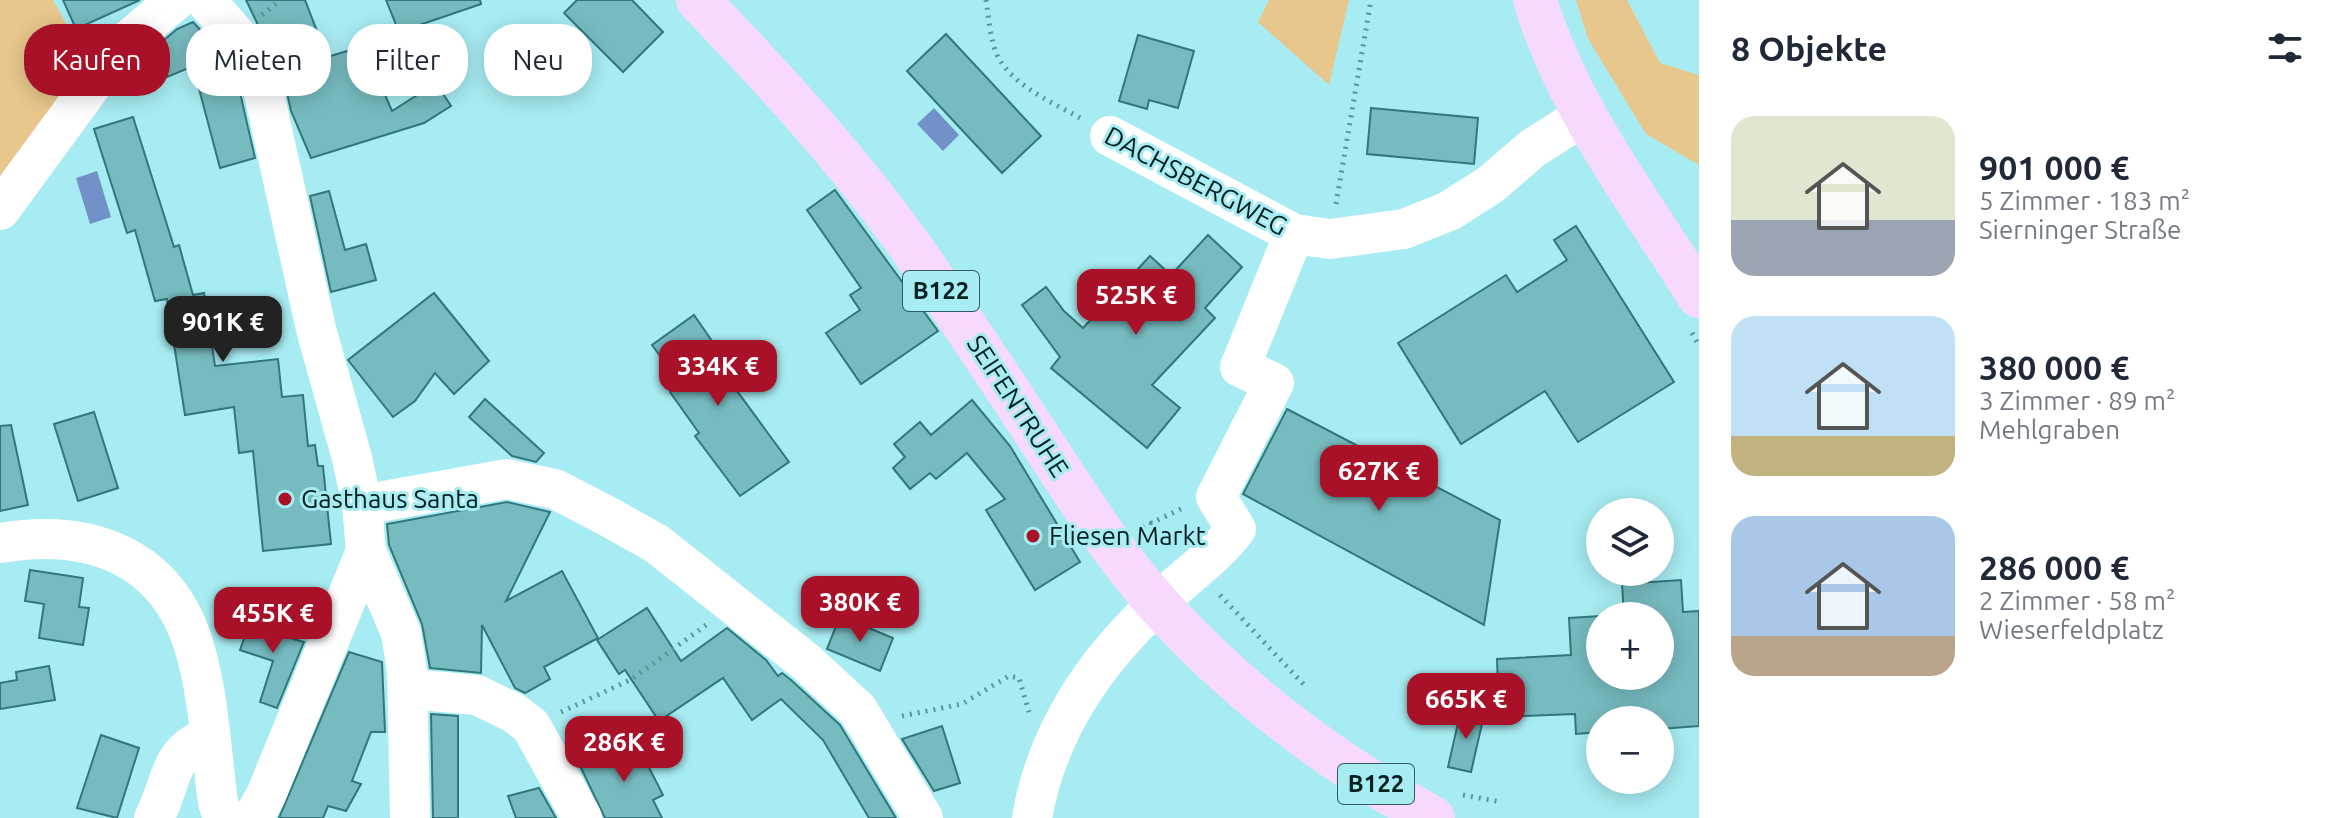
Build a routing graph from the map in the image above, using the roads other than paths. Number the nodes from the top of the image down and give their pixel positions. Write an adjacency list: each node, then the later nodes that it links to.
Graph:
1 (176, 0): 7 (street)
2 (205, 0): 10 (street)
3 (698, 0): 13 (main road, SEIFENTRUHE / B122)
4 (1535, 0): 5 (main road)
5 (1585, 115): 8 (street); 9 (main road)
6 (1110, 136): 8 (street, DACHSBERGWEG)
7 (0, 210)
8 (1312, 237): 13 (street)
9 (1699, 296)
10 (362, 505): 12 (street); 22 (street)
11 (0, 543): 15 (street)
12 (366, 551): 14 (street); 20 (street)
13 (1157, 603): 16 (main road, SEIFENTRUHE / B122); 23 (street)
14 (408, 680): 17 (street); 21 (street)
15 (209, 737): 18 (street); 19 (street)
16 (1445, 806)
17 (587, 816)
18 (154, 818)
19 (223, 818)
20 (253, 818)
21 (410, 818)
22 (923, 818)
23 (1032, 818)

